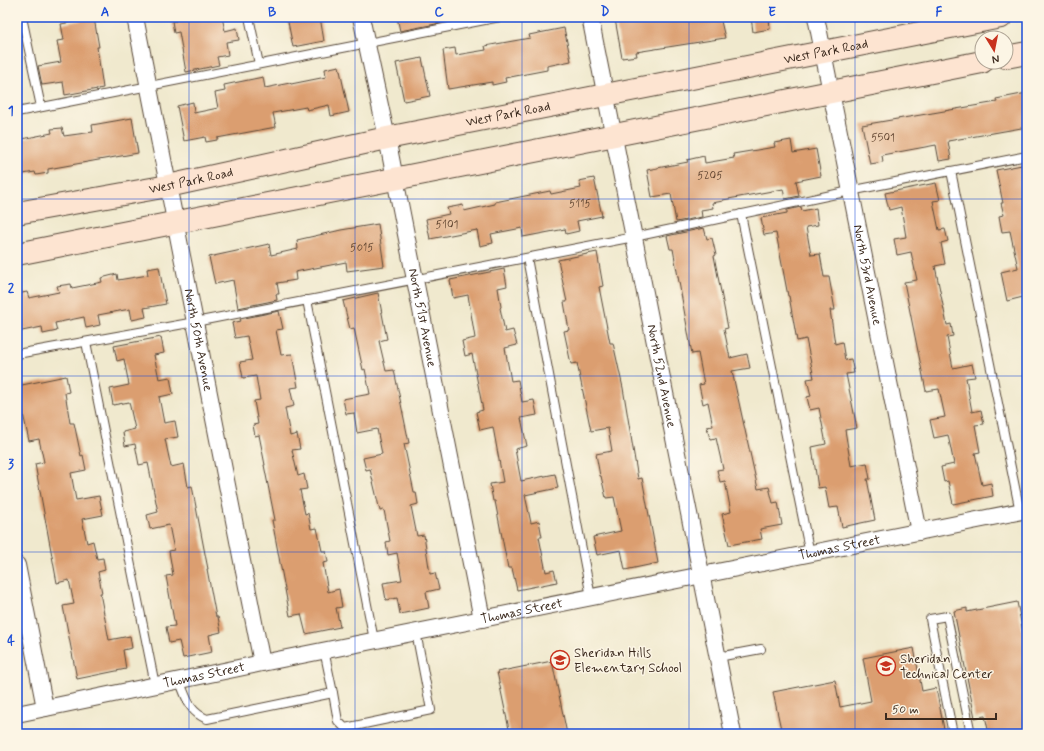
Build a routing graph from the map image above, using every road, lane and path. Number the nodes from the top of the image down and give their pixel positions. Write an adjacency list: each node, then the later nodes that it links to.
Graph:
1 (22, 17): 19 (lane)
2 (135, 17): 16 (street, North 50th Avenue)
3 (249, 17): 14 (lane)
4 (361, 17): 10 (street, North 51st Avenue)
5 (500, 17): 9 (lane)
6 (590, 17): 18 (street, North 52nd Avenue)
7 (816, 17): 11 (street, North 53rd Avenue)
8 (1001, 17): 11 (street, West Park Road)
9 (476, 19): 10 (lane)
10 (367, 43): 14 (lane); 22 (street, North 51st Avenue)
11 (822, 52): 17 (street, North 53rd Avenue); 18 (street, West Park Road)
12 (1027, 53): 13 (street)
13 (1014, 55)
14 (259, 64): 16 (lane)
15 (974, 64): 17 (street)
16 (148, 86): 19 (lane); 26 (street, North 50th Avenue)
17 (830, 92): 21 (street); 27 (street, North 53rd Avenue)
18 (606, 95): 21 (street, North 52nd Avenue); 22 (street, West Park Road)
19 (41, 108): 20 (lane)
20 (17, 112)
21 (614, 135): 25 (street); 31 (street, North 52nd Avenue)
22 (387, 138): 25 (street, North 51st Avenue); 26 (street, West Park Road)
23 (1027, 156): 24 (lane)
24 (951, 171): 27 (lane); 39 (lane)
25 (395, 180): 30 (street); 34 (street, North 51st Avenue)
26 (168, 186): 28 (street, West Park Road); 30 (street, North 50th Avenue)
27 (850, 191): 29 (lane); 40 (street, North 53rd Avenue)
28 (17, 213)
29 (741, 214): 31 (lane); 41 (lane)
30 (176, 223): 32 (street); 36 (street, North 50th Avenue)
31 (634, 237): 33 (lane); 43 (street, North 52nd Avenue)
32 (17, 254)
33 (527, 258): 34 (lane); 44 (lane)
34 (415, 280): 35 (lane); 45 (street, North 51st Avenue)
35 (307, 300): 36 (lane); 47 (lane)
36 (195, 322): 37 (lane); 51 (street, North 50th Avenue)
37 (86, 342): 38 (lane); 53 (lane)
38 (17, 354)
39 (1024, 511): 40 (street, Thomas Street)
40 (919, 532): 41 (street, Thomas Street)
41 (810, 554): 43 (street, Thomas Street)
42 (17, 565): 55 (street)
43 (702, 575): 44 (street, Thomas Street); 50 (street, North 52nd Avenue)
44 (591, 597): 45 (street, Thomas Street)
45 (482, 619): 46 (street, Thomas Street)
46 (416, 632): 47 (street, Thomas Street); 54 (lane)
47 (374, 640): 49 (street, Thomas Street)
48 (761, 649): 50 (lane)
49 (324, 650): 51 (street, Thomas Street); 54 (lane)
50 (718, 657): 57 (street, North 52nd Avenue)
51 (262, 663): 52 (street, Thomas Street)
52 (179, 680): 53 (street, Thomas Street); 54 (lane)
53 (155, 685): 55 (street, Thomas Street)
54 (333, 694)
55 (45, 708): 56 (street, Thomas Street)
56 (17, 714)
57 (733, 734)
58 (952, 734): 59 (lane)
59 (971, 734)

